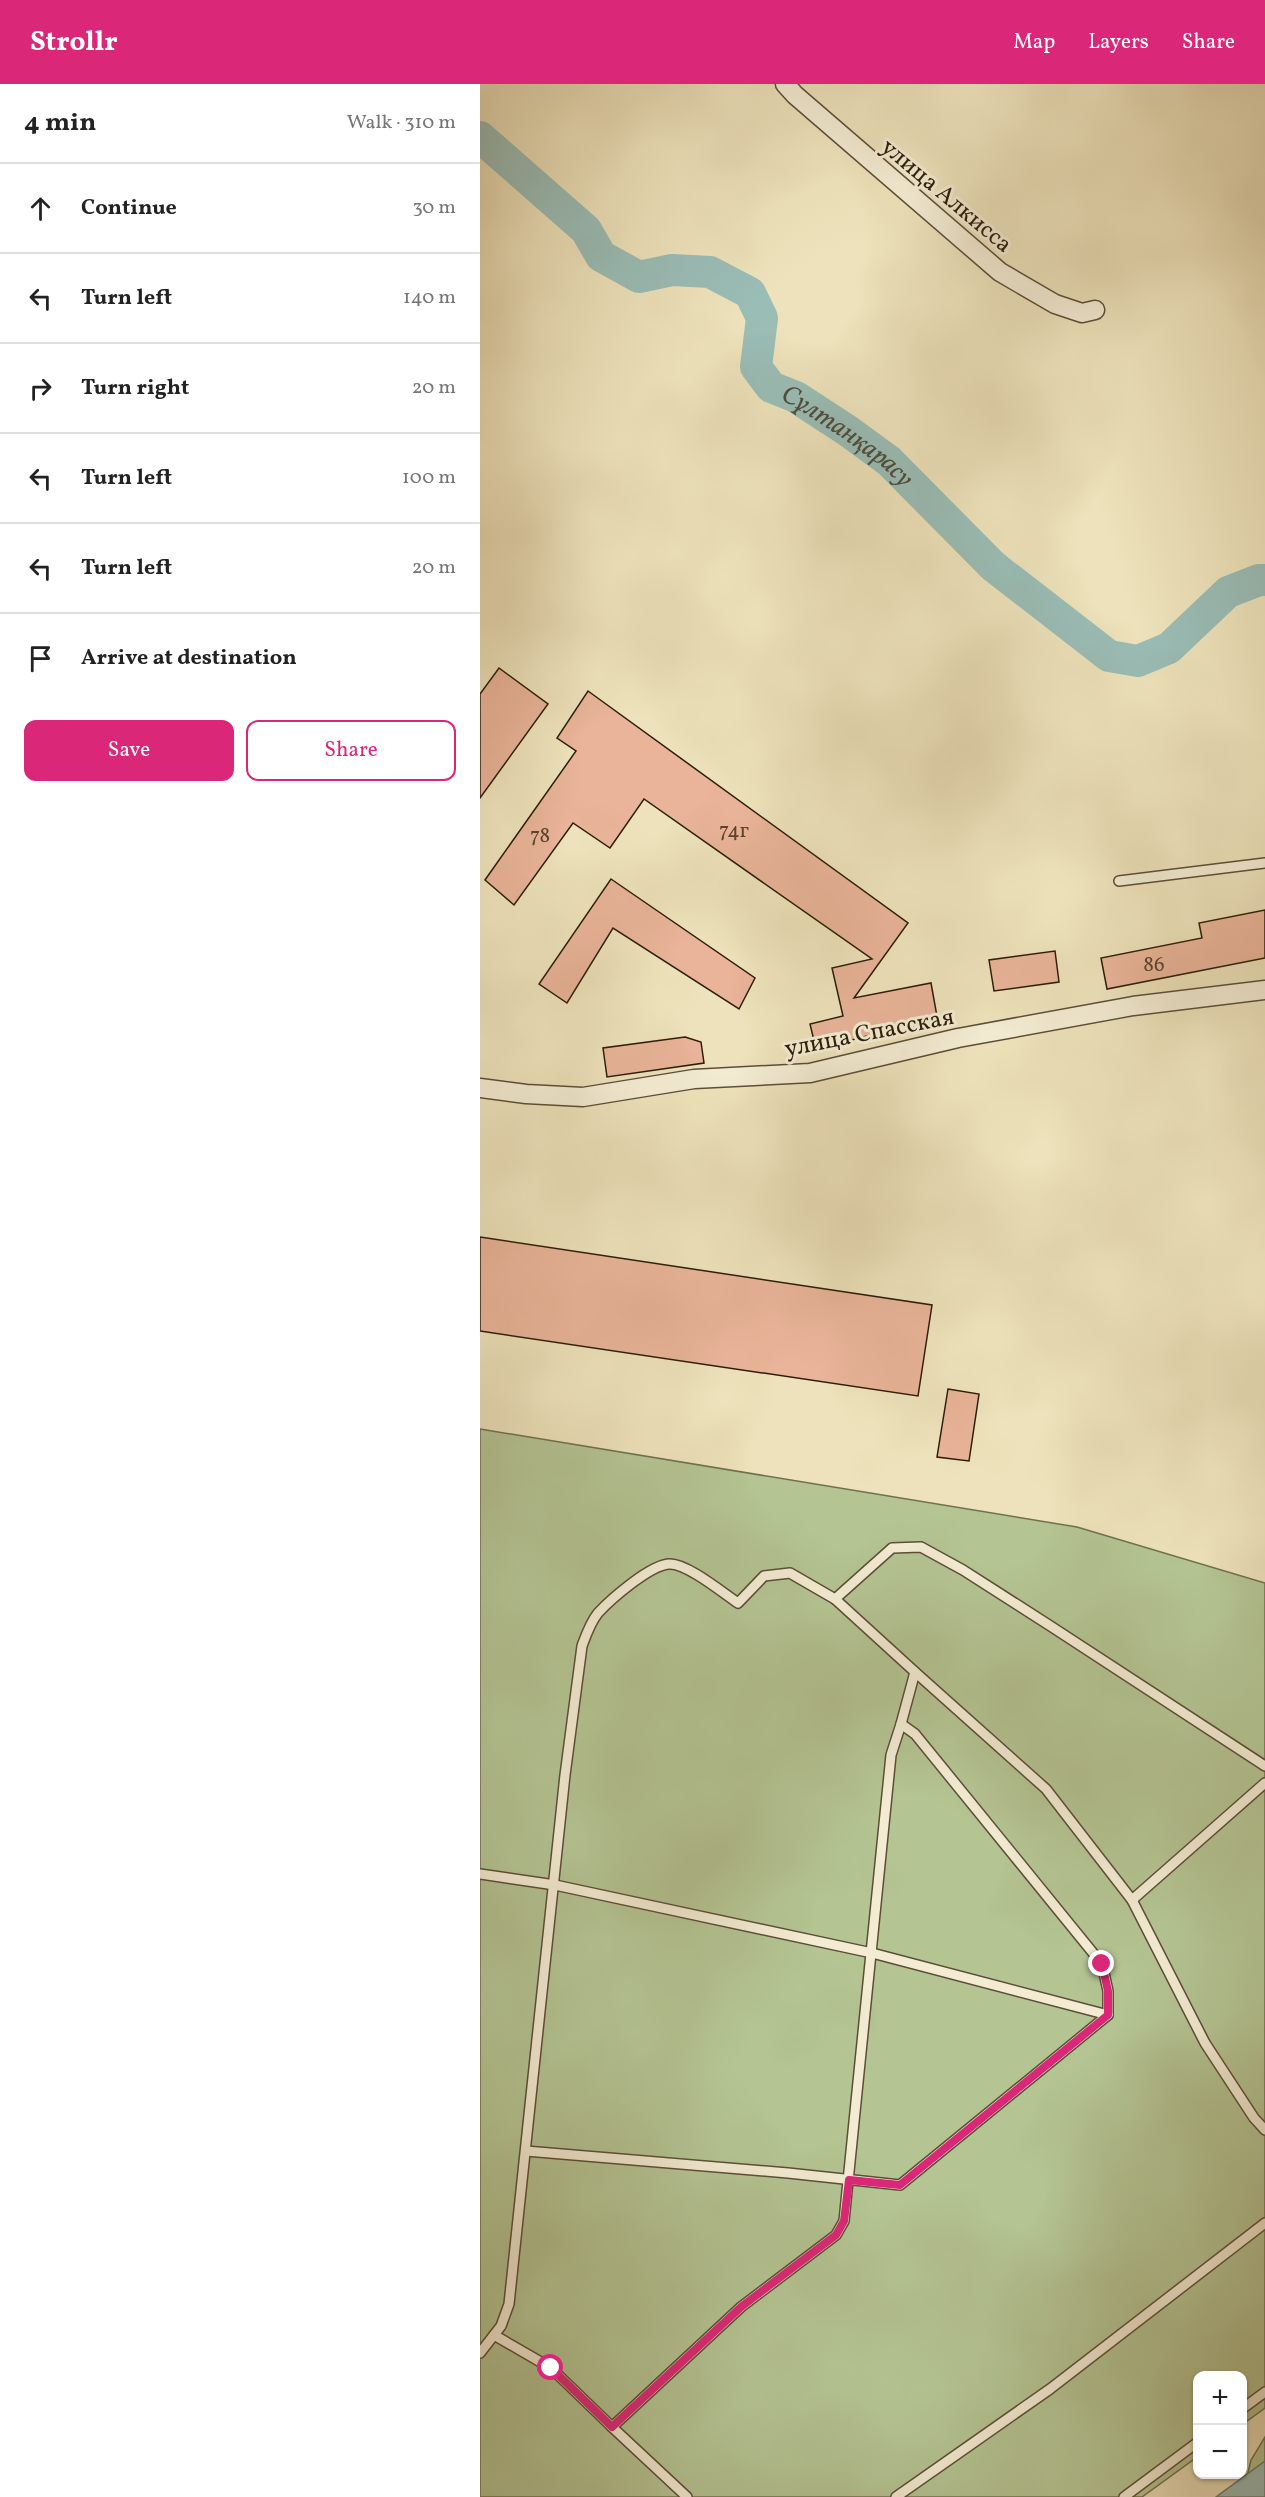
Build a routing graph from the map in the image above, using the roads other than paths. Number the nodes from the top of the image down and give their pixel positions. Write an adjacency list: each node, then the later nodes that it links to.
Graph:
1 (785, 84): 2 (street, улица Алкисса)
2 (1095, 310)
3 (1265, 863): 4 (lane)
4 (1119, 881)
5 (1265, 990): 6 (street, улица Спасская)
6 (480, 1088)
7 (836, 1599): 8 (lane); 10 (lane); 13 (lane)
8 (915, 1672): 9 (lane); 14 (lane)
9 (901, 1724): 15 (lane); 16 (lane)
10 (1265, 1766)
11 (1265, 1783): 14 (lane)
12 (480, 1874): 13 (lane)
13 (555, 1885): 15 (lane); 18 (lane)
14 (1132, 1900): 17 (lane)
15 (872, 1953): 16 (lane); 19 (lane)
16 (1108, 2015): 19 (lane)
17 (1265, 2130)
18 (526, 2151): 19 (lane); 21 (lane)
19 (849, 2180): 25 (lane)
20 (1265, 2223): 28 (lane)
21 (494, 2335): 22 (lane); 25 (lane)
22 (480, 2354)
23 (1265, 2392): 24 (lane)
24 (1247, 2405)
25 (612, 2427): 27 (lane)
26 (1193, 2445): 29 (lane)
27 (687, 2497)
28 (897, 2497)
29 (1124, 2497)

